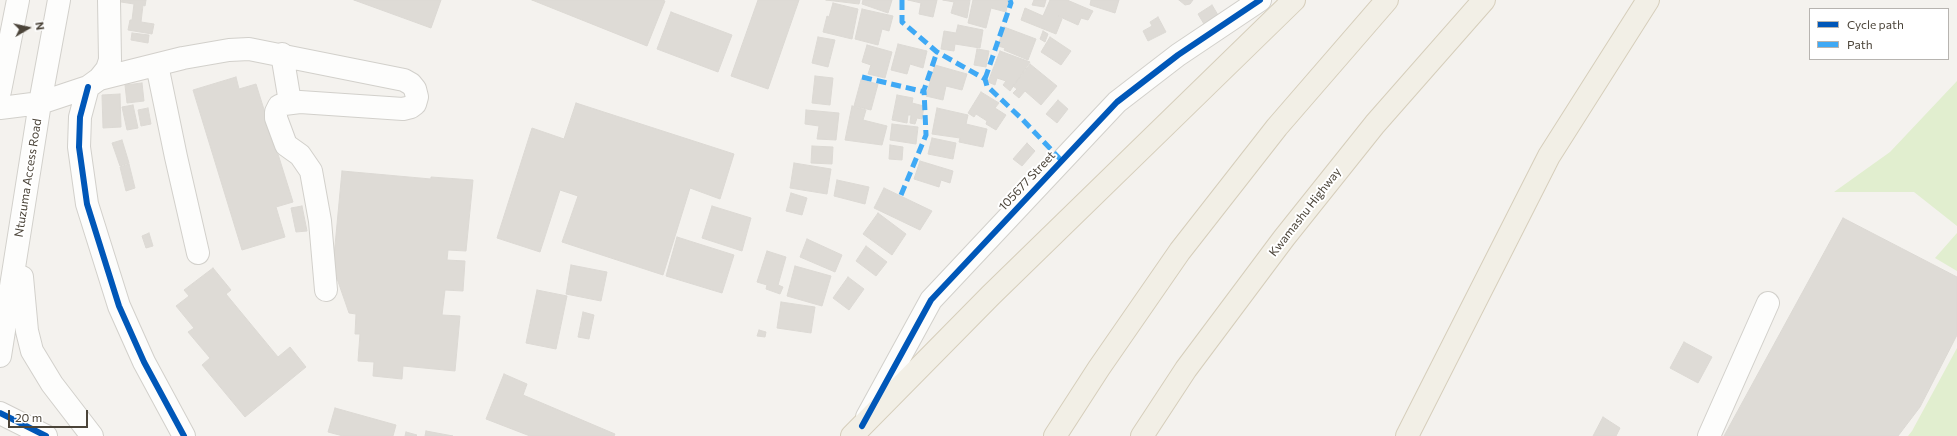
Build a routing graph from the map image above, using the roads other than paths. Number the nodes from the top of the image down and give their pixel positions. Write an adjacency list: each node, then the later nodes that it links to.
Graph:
1 (18, 0): 12 (street)
2 (59, 0): 14 (street, Ntuzuma Access Road)
3 (109, 0): 11 (street)
4 (1260, 0): 22 (street, 105677 Street)
5 (1294, 0): 22 (main road)
6 (1387, 0): 26 (main road)
7 (1484, 0): 27 (main road, Kwamashu Highway)
8 (1648, 0): 28 (main road)
9 (282, 54): 10 (street); 13 (street); 13 (street)
10 (157, 65): 11 (street); 17 (street)
11 (94, 83): 14 (street); 25 (street)
12 (0, 91)
13 (290, 102): 18 (street)
14 (40, 103): 15 (street); 16 (street, Ntuzuma Access Road)
15 (0, 108)
16 (20, 228): 20 (street, Ntuzuma Access Road); 24 (street)
17 (198, 253)
18 (326, 290)
19 (1768, 303): 29 (street)
20 (0, 356)
21 (0, 413): 23 (street)
22 (857, 431)
23 (46, 436)
24 (92, 436)
25 (184, 436)
26 (1055, 436)
27 (1142, 436)
28 (1407, 436)
29 (1709, 436)

